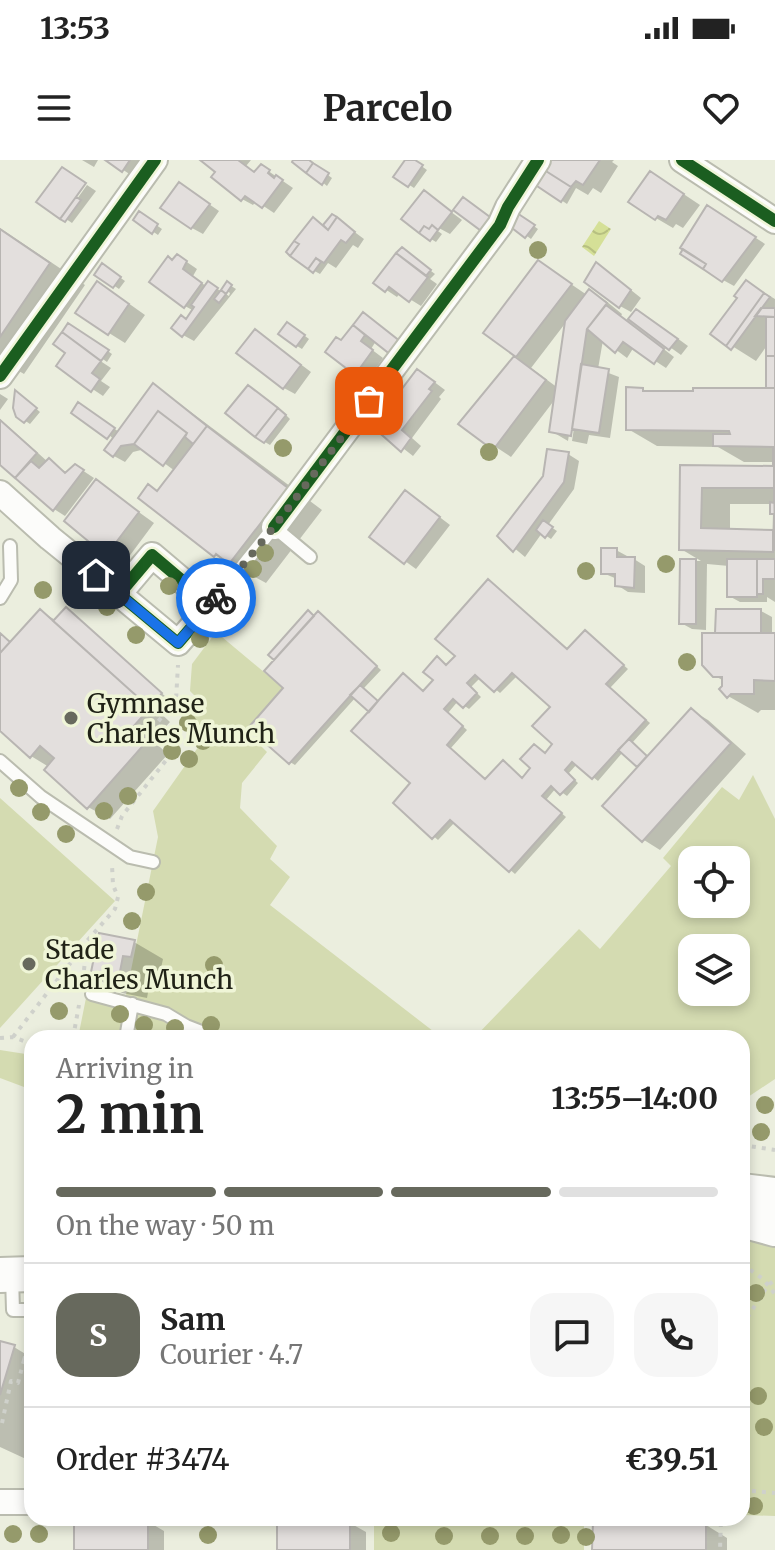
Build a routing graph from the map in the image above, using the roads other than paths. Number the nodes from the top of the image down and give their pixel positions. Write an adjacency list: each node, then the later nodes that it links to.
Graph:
1 (155, 160): 5 (street)
2 (538, 160): 7 (street)
3 (682, 160): 4 (street)
4 (775, 221)
5 (0, 376)
6 (0, 493): 10 (street)
7 (274, 527): 9 (lane); 12 (lane)
8 (10, 546): 11 (lane)
9 (310, 557)
10 (119, 594): 12 (street); 12 (street)
11 (0, 598)
12 (211, 605)
13 (0, 761): 14 (lane)
14 (153, 862)
15 (92, 994): 16 (lane)
16 (132, 1004): 17 (lane); 18 (lane)
17 (127, 1030)
18 (182, 1030)
19 (750, 1192): 20 (main road)
20 (775, 1195)
21 (750, 1222): 22 (main road)
22 (775, 1229)
23 (15, 1274): 24 (lane)
24 (6, 1310)
25 (0, 1502): 26 (street)
26 (24, 1502)

